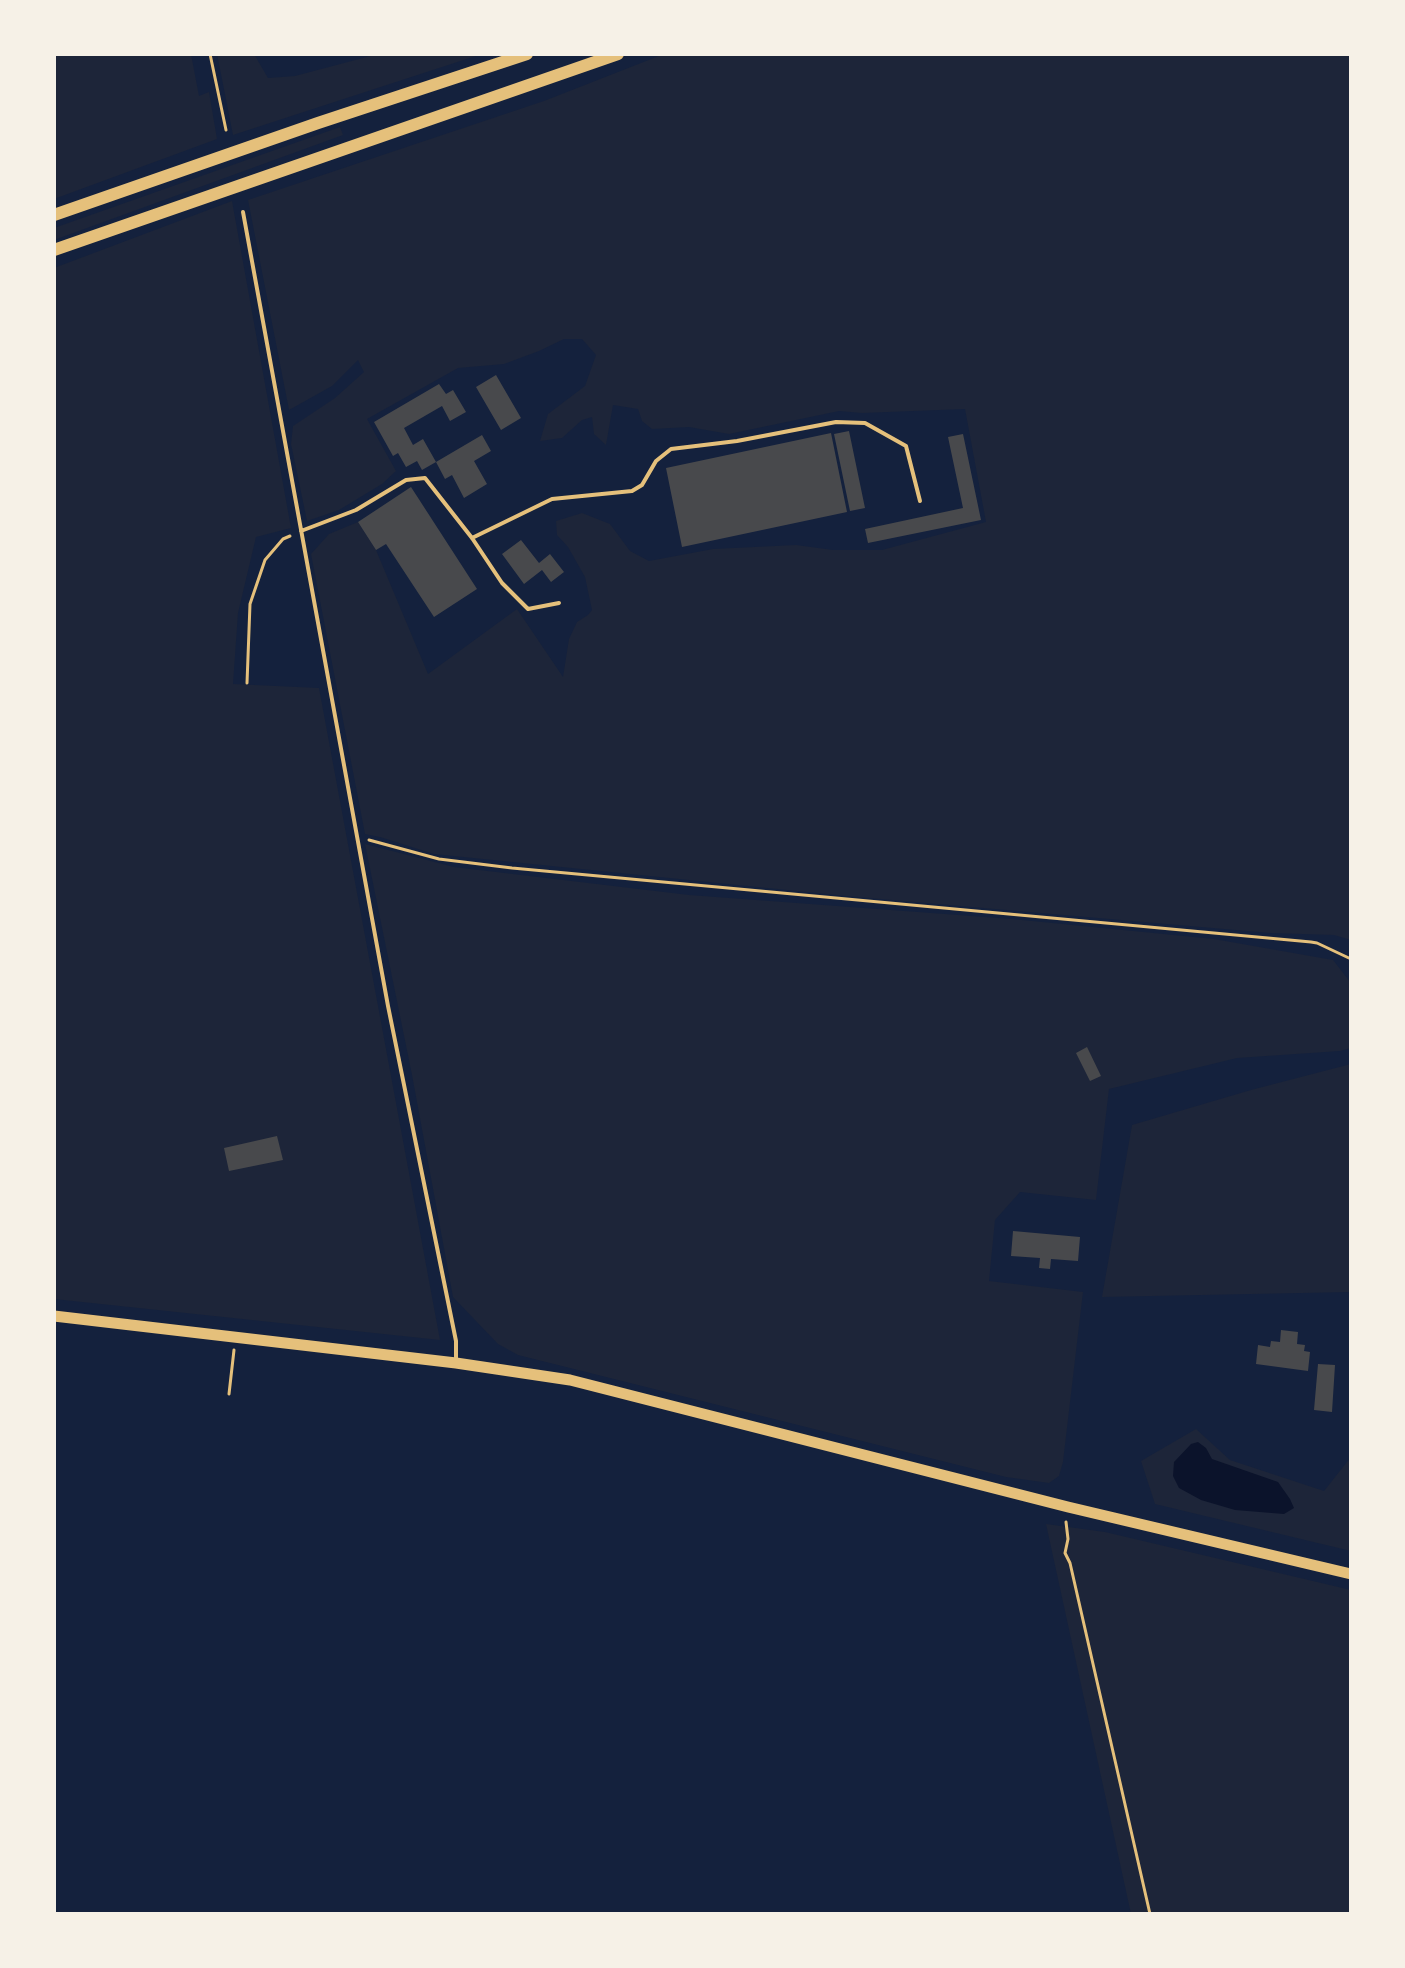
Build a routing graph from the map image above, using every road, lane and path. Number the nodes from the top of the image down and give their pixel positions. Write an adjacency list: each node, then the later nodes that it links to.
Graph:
1 (210, 54): 4 (path)
2 (527, 54): 6 (main road)
3 (618, 54): 7 (main road)
4 (226, 130)
5 (243, 212): 9 (lane)
6 (54, 215)
7 (54, 250)
8 (920, 501): 10 (lane)
9 (301, 531): 10 (lane); 12 (path); 13 (lane)
10 (472, 538): 11 (lane)
11 (559, 603)
12 (247, 683)
13 (358, 840): 14 (path); 17 (lane)
14 (1351, 959)
15 (54, 1316): 16 (main road)
16 (238, 1338): 17 (main road); 18 (path)
17 (456, 1363): 19 (main road)
18 (229, 1394)
19 (1068, 1507): 20 (main road); 21 (path)
20 (1351, 1574)
21 (1150, 1914)

